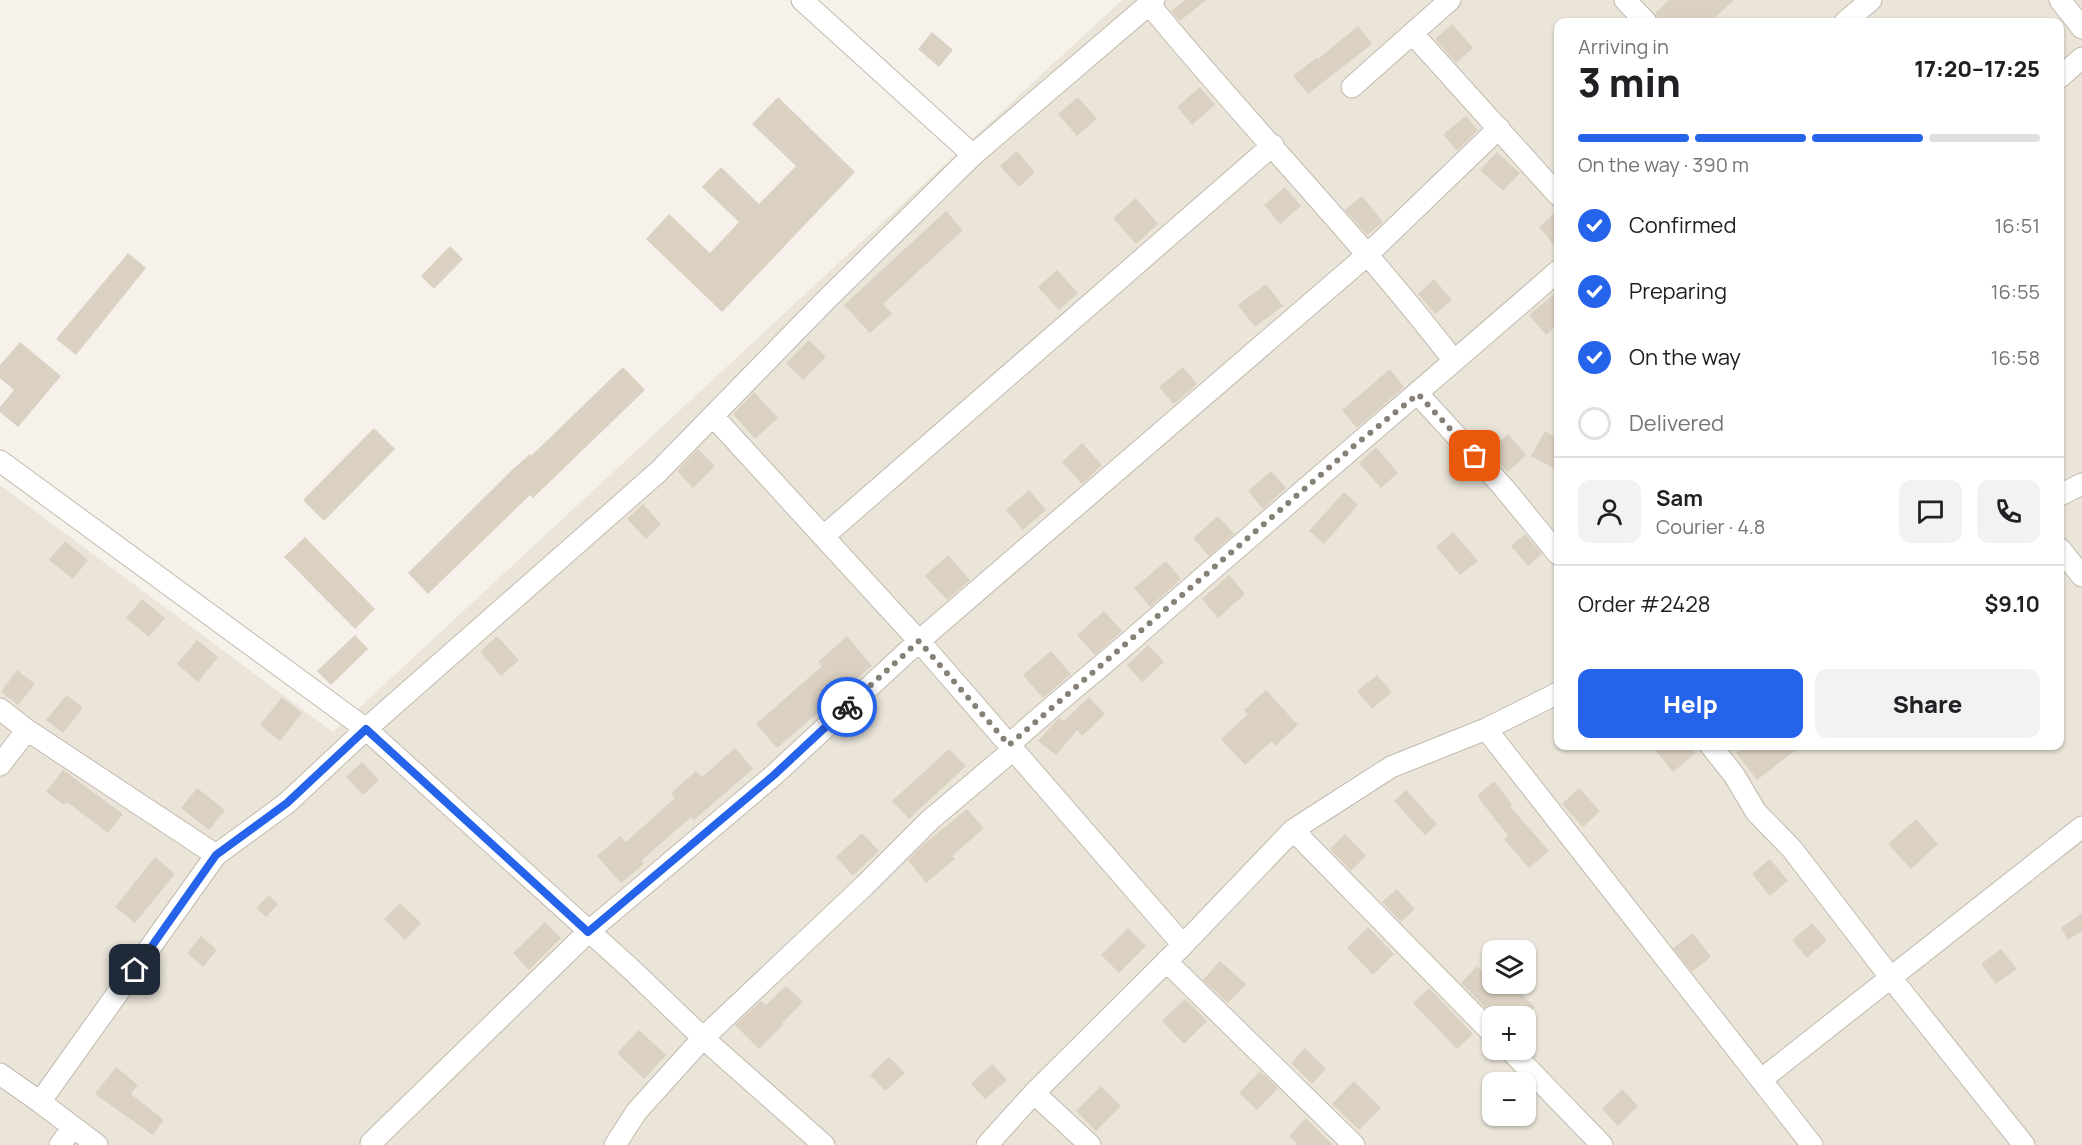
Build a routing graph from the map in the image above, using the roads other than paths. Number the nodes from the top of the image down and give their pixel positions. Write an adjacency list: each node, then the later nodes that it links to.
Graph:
1 (802, 0): 16 (street)
2 (1450, 0): 10 (street)
3 (1625, 0): 7 (street)
4 (1871, 0): 8 (street)
5 (2060, 0): 9 (street)
6 (1151, 2): 15 (street); 16 (street)
7 (1642, 18)
8 (1850, 18)
9 (2082, 28)
10 (1413, 34): 13 (street); 14 (street)
11 (2082, 58): 12 (street)
12 (2064, 74)
13 (1352, 87)
14 (1499, 128): 17 (street); 18 (street)
15 (1273, 146): 18 (street); 26 (street)
16 (973, 155): 22 (street)
17 (1554, 190)
18 (1366, 256): 20 (street); 30 (street)
19 (1554, 274): 20 (street)
20 (1454, 361): 21 (street)
21 (1418, 394): 27 (street); 36 (street)
22 (713, 416): 26 (street); 33 (street)
23 (0, 461): 33 (street)
24 (2082, 484): 25 (street)
25 (2064, 493)
26 (824, 536): 30 (street)
27 (1554, 549)
28 (2064, 554): 29 (street)
29 (2082, 576)
30 (919, 641): 36 (street); 42 (street)
31 (1554, 695): 34 (street)
32 (0, 709): 35 (street)
33 (366, 729): 41 (street); 42 (street)
34 (1486, 729): 40 (street); 50 (street)
35 (27, 730): 38 (street); 41 (street)
36 (1011, 748): 43 (street); 47 (street)
37 (1714, 750): 45 (street)
38 (0, 765)
39 (2082, 827): 45 (street)
40 (1293, 831): 43 (street); 46 (street)
41 (216, 855): 52 (street)
42 (588, 932): 47 (street); 56 (street)
43 (1182, 945): 44 (street)
44 (1166, 961): 51 (street); 61 (street)
45 (1891, 978): 50 (street); 64 (street)
46 (1482, 1023)
47 (703, 1038): 57 (street); 58 (street)
48 (1520, 1060): 62 (street)
49 (0, 1074): 52 (street)
50 (1762, 1079): 63 (street)
51 (1034, 1093): 59 (street); 60 (street)
52 (40, 1102): 53 (street)
53 (73, 1127): 54 (street); 55 (street)
54 (60, 1145)
55 (97, 1145)
56 (373, 1145)
57 (615, 1145)
58 (824, 1145)
59 (987, 1145)
60 (1090, 1145)
61 (1354, 1145)
62 (1602, 1145)
63 (1812, 1145)
64 (2024, 1145)

